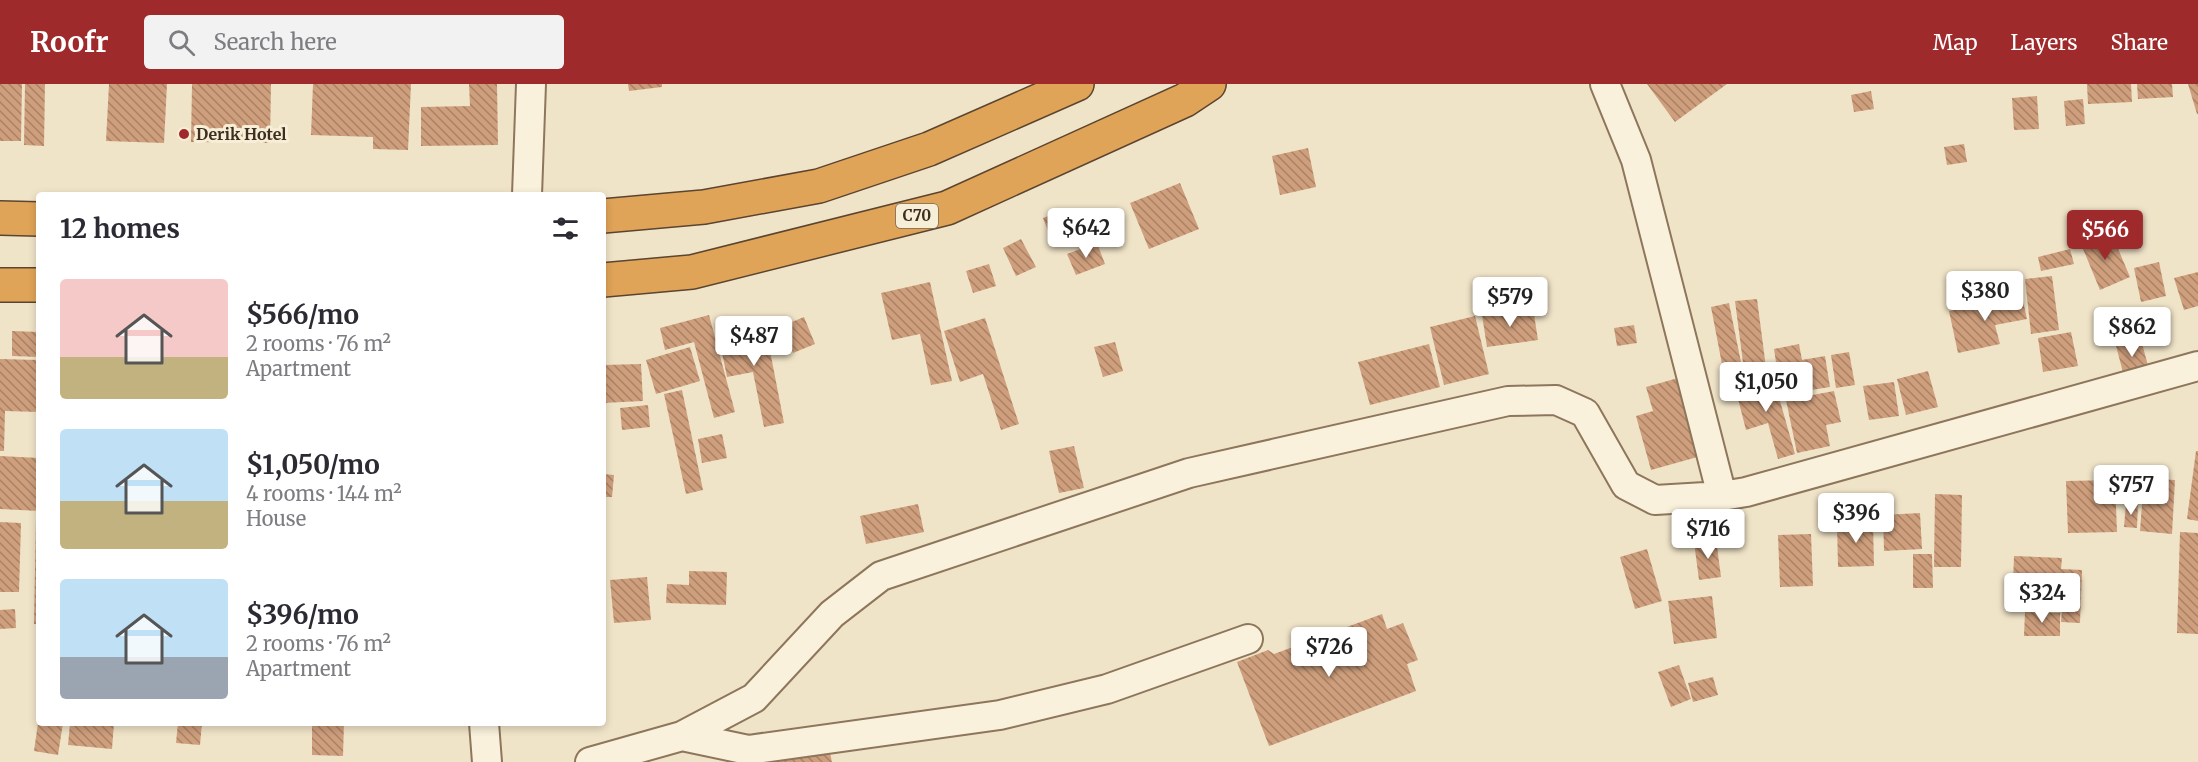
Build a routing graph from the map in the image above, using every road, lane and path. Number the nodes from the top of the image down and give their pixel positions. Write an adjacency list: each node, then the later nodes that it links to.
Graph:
1 (531, 84): 5 (street)
2 (1077, 84): 6 (highway)
3 (1209, 84): 9 (highway, C70)
4 (1605, 84): 13 (street)
5 (528, 192)
6 (606, 216)
7 (0, 218): 8 (highway)
8 (36, 219)
9 (606, 280)
10 (0, 285): 11 (highway)
11 (36, 285)
12 (2198, 366): 13 (street)
13 (1722, 496): 16 (street)
14 (1248, 639): 16 (street)
15 (484, 726): 17 (street)
16 (682, 736): 18 (street)
17 (487, 762)
18 (590, 762)

